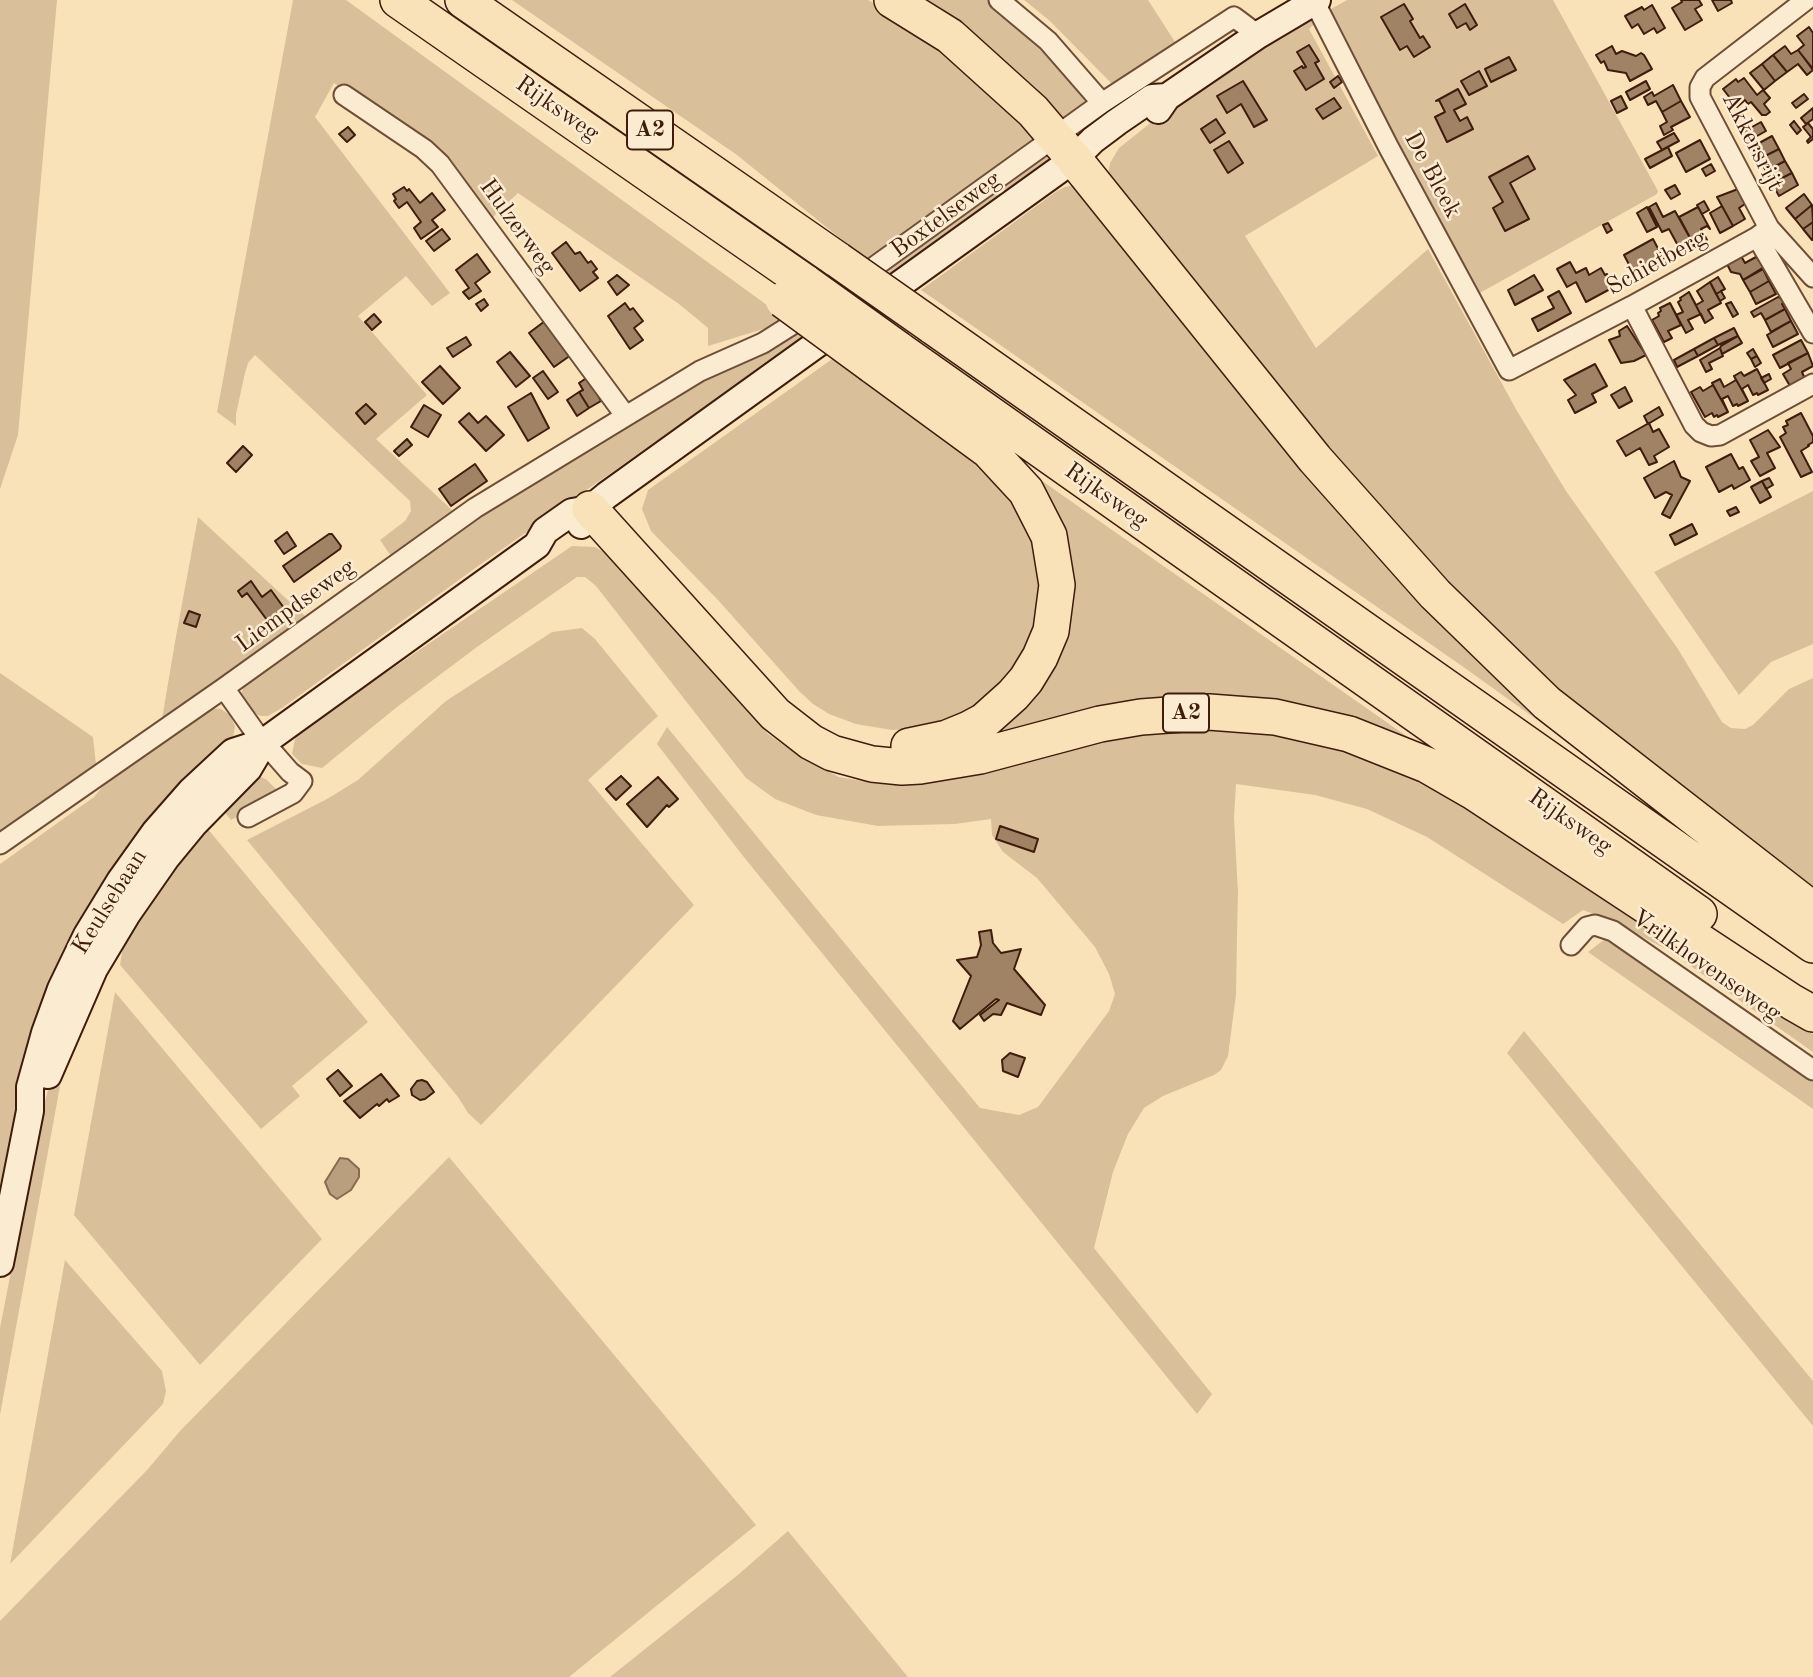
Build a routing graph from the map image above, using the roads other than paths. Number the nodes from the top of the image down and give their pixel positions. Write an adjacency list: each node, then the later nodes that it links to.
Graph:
1 (398, 0): 15 (highway, Rijksweg / A2, bridge)
2 (463, 0): 27 (highway, Rijksweg / A2, bridge)
3 (892, 0): 10 (highway)
4 (999, 0): 9 (street)
5 (1806, 0): 11 (street, Akkersrijt)
6 (1304, 4): 7 (main road, Boxtelseweg); 16 (street, De Bleek)
7 (1258, 36): 9 (street, Boxtelseweg); 10 (main road, Boxtelseweg)
8 (344, 94): 18 (street, Hulzerweg)
9 (1102, 103): 10 (street, Boxtelseweg)
10 (1065, 148): 18 (street, Boxtelseweg); 19 (main road, Boxtelseweg); 25 (highway)
11 (1763, 232): 12 (street); 13 (street, Schietberg); 14 (street)
12 (1813, 277)
13 (1632, 306): 16 (street, Schietberg); 17 (street)
14 (1813, 333)
15 (886, 358): 19 (highway, A2); 28 (highway, Rijksweg / A2)
16 (1510, 370)
17 (1813, 384)
18 (625, 415): 21 (street, Liempdseweg)
19 (598, 502): 20 (main road, Boxtelseweg); 29 (highway, A2)
20 (537, 545): 22 (main road, Keulsebaan)
21 (224, 688): 22 (street); 24 (street, Liempdseweg)
22 (264, 742): 23 (street); 31 (main road, Keulsebaan)
23 (248, 817)
24 (0, 844)
25 (1813, 910)
26 (1571, 945): 30 (street, Vrilkhovenseweg)
27 (1813, 945)
28 (1813, 994)
29 (1813, 1014)
30 (1813, 1070)
31 (0, 1263)

